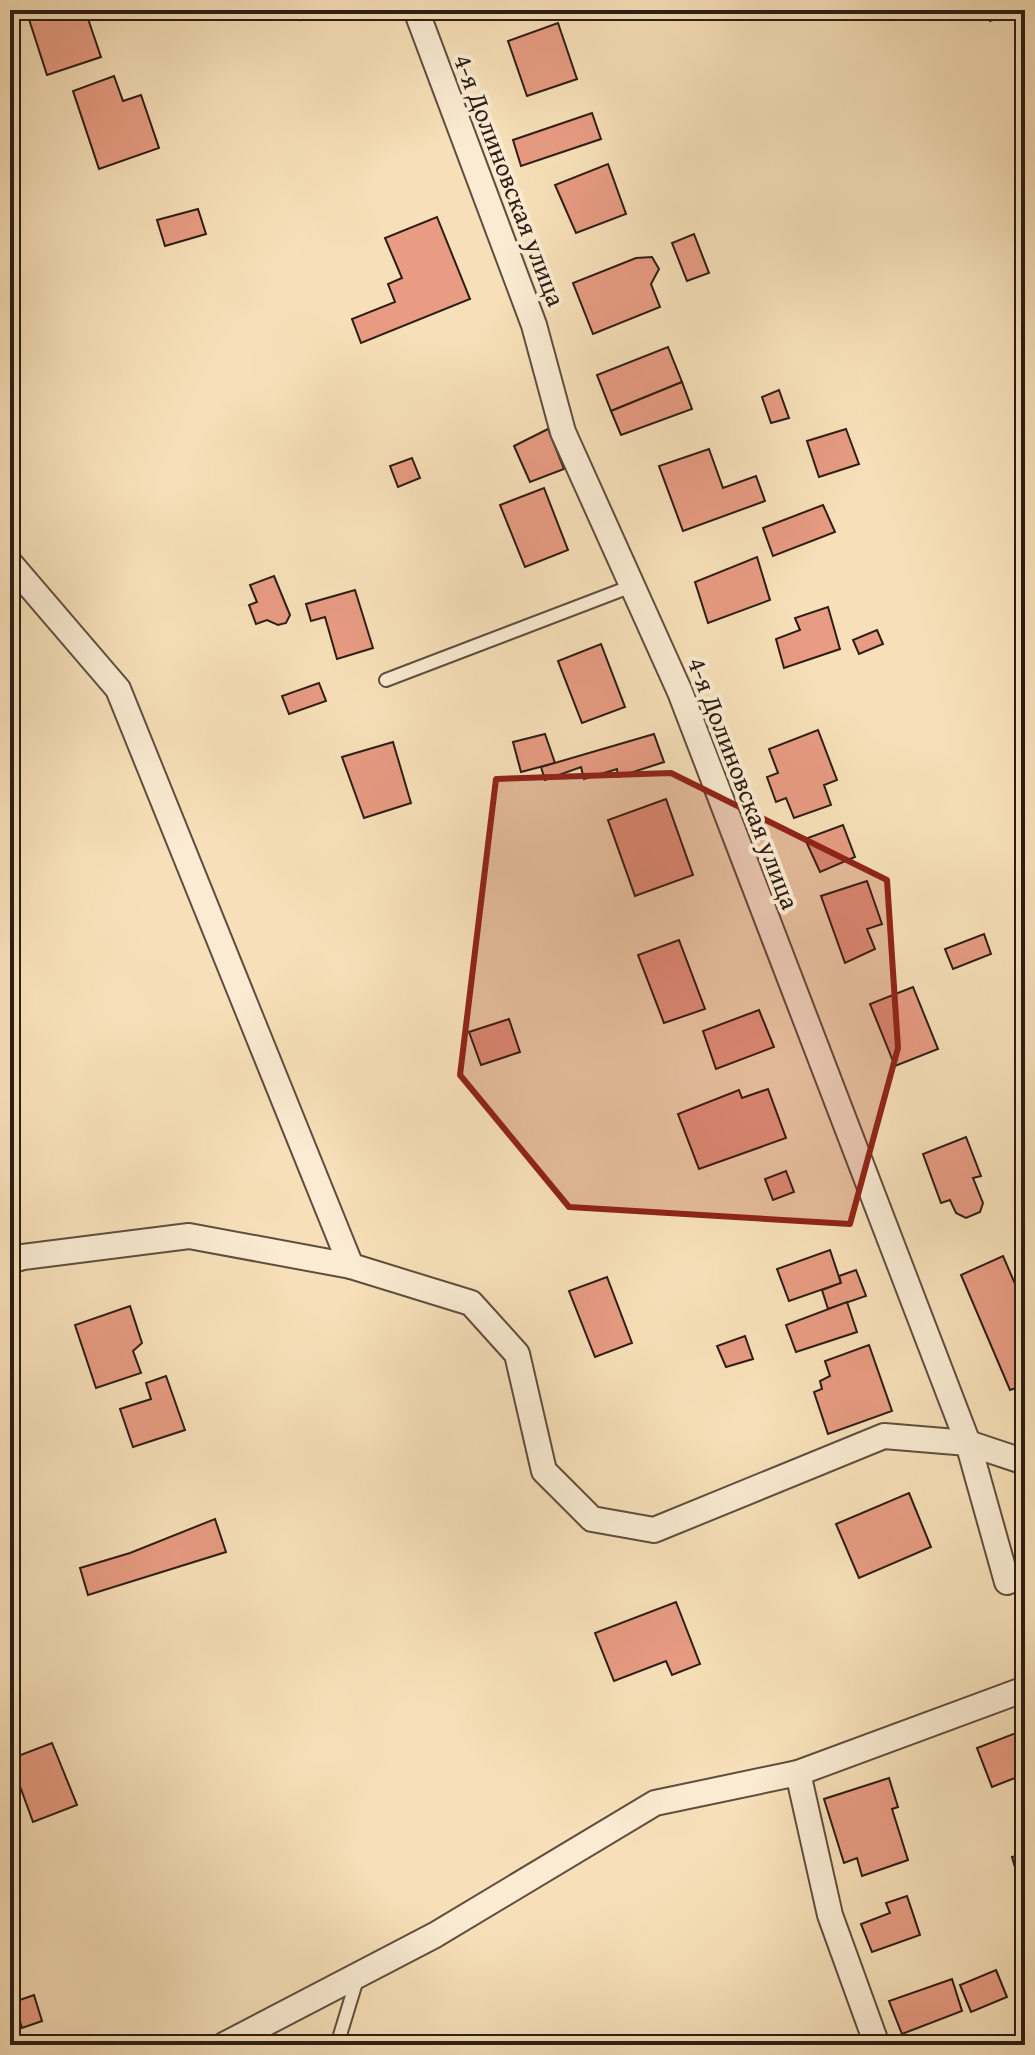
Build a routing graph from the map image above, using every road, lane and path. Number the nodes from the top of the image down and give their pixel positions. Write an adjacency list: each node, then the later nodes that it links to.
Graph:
1 (416, 10): 3 (street, 4-я Долиновская улица)
2 (10, 563): 6 (street)
3 (632, 586): 4 (lane); 7 (street, 4-я Долиновская улица)
4 (386, 680)
5 (14, 1257): 6 (street)
6 (351, 1266): 7 (street)
7 (968, 1443): 8 (street); 9 (street, 4-я Долиновская улица)
8 (1025, 1462)
9 (1007, 1582)
10 (1025, 1689): 11 (street)
11 (798, 1773): 12 (street); 15 (street)
12 (358, 1976): 13 (street); 14 (lane)
13 (224, 2045)
14 (337, 2045)
15 (877, 2045)

